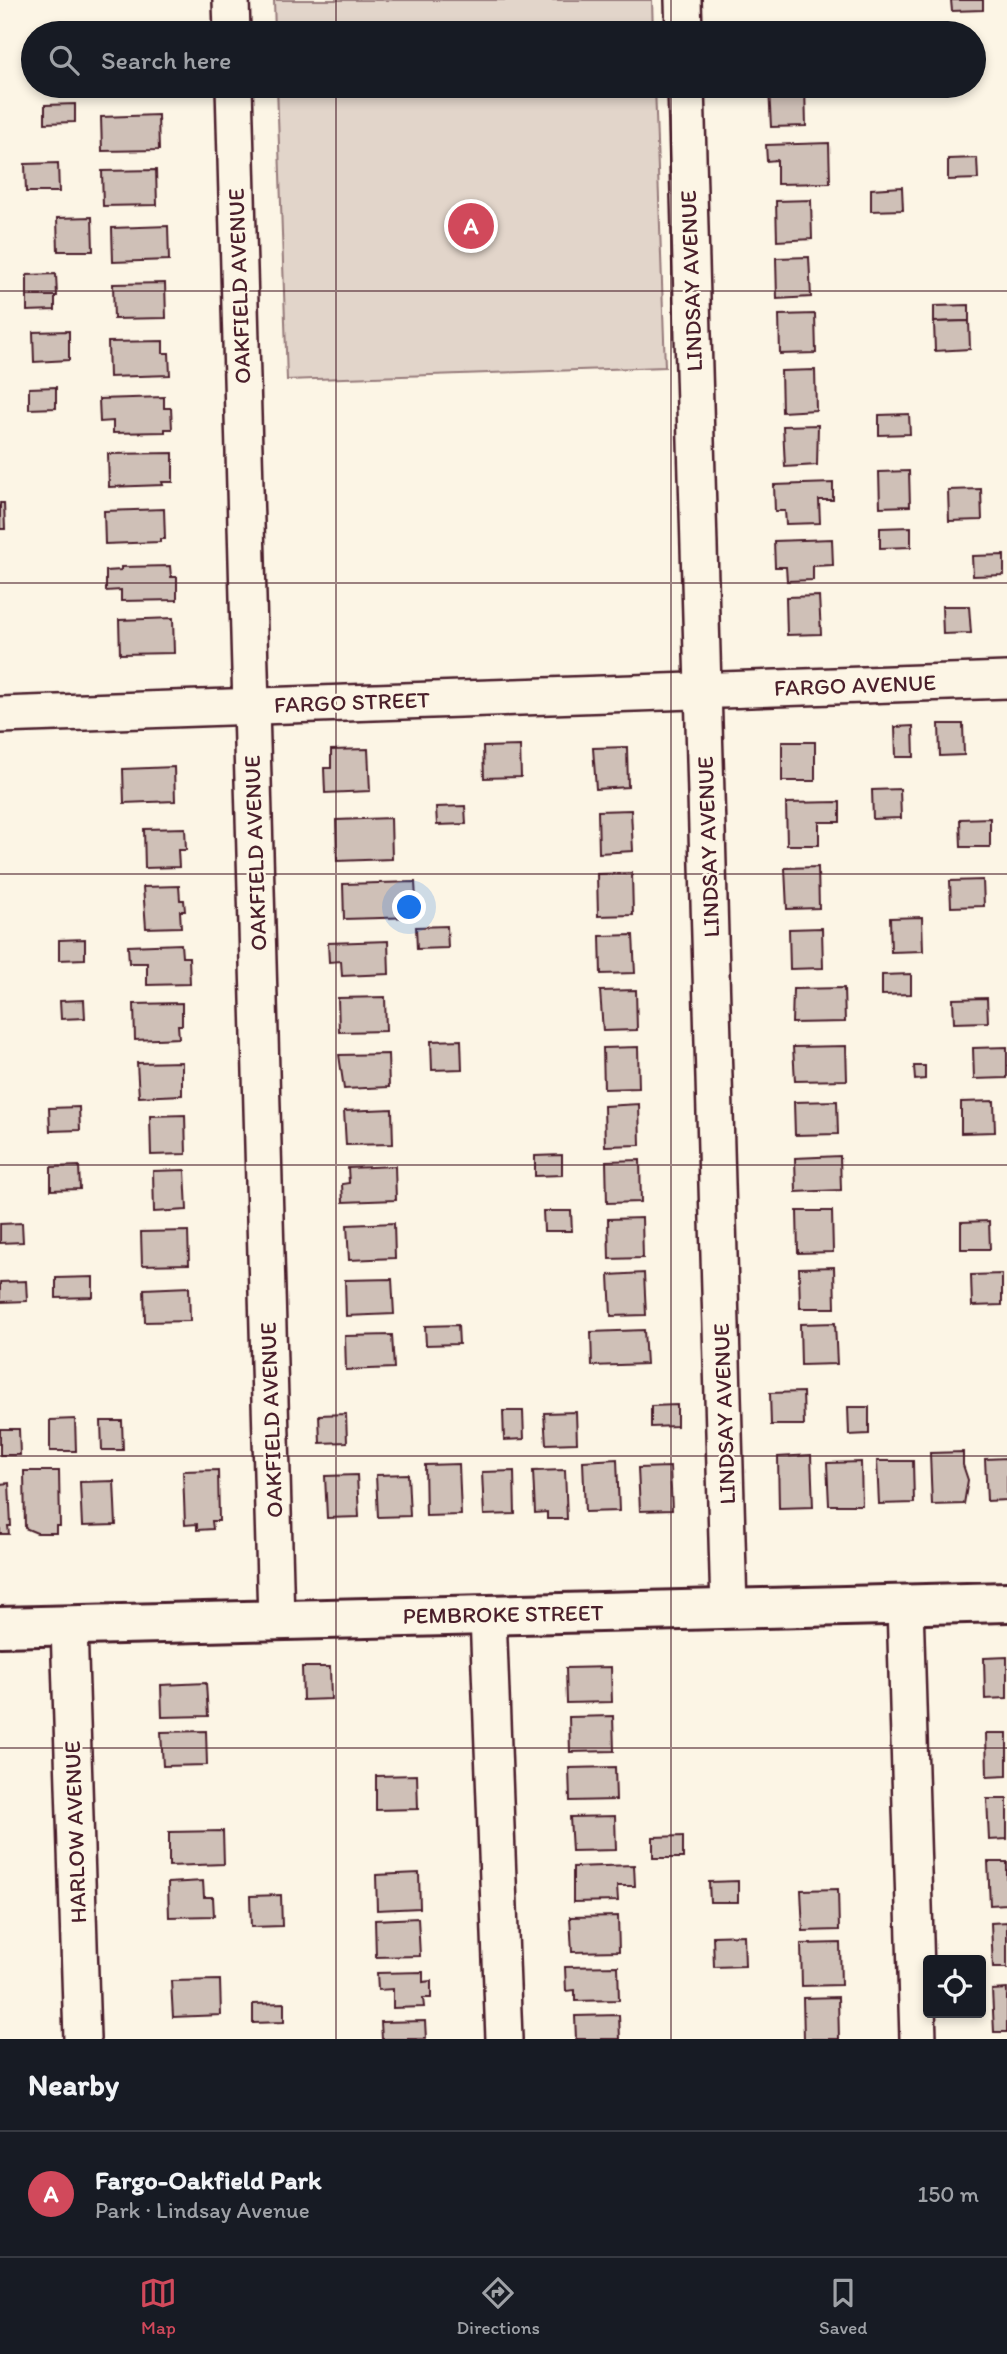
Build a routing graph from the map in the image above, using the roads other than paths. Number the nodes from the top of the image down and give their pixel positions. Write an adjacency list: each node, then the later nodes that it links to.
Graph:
1 (231, 0): 3 (street)
2 (683, 0): 4 (street)
3 (232, 21)
4 (684, 21)
5 (234, 98): 9 (street, OAKFIELD AVENUE)
6 (686, 98): 8 (street, LINDSAY AVENUE)
7 (1007, 680): 8 (street, FARGO AVENUE)
8 (703, 690): 9 (street, FARGO STREET); 13 (street, LINDSAY AVENUE)
9 (251, 706): 10 (street, FARGO STREET); 15 (street, OAKFIELD AVENUE)
10 (0, 715)
11 (1007, 1602): 12 (street, PEMBROKE STREET)
12 (905, 1605): 13 (street, PEMBROKE STREET); 20 (street)
13 (729, 1609): 14 (street, PEMBROKE STREET)
14 (488, 1615): 15 (street, PEMBROKE STREET); 19 (street)
15 (276, 1620): 16 (street, PEMBROKE STREET)
16 (69, 1626): 17 (street, PEMBROKE STREET); 18 (street, HARLOW AVENUE)
17 (0, 1627)
18 (82, 2039)
19 (504, 2039)
20 (918, 2039)

